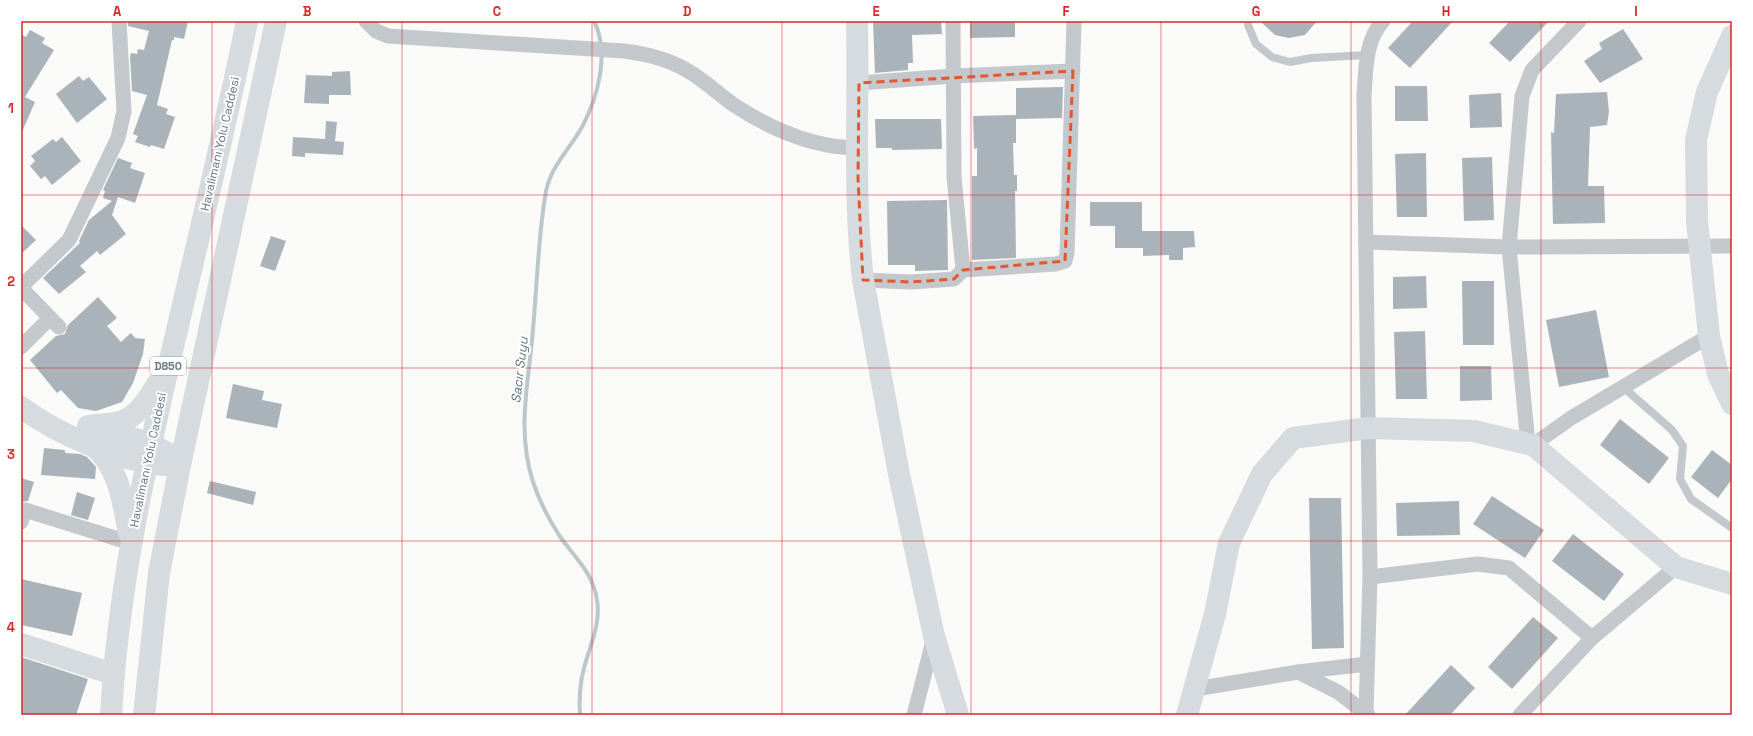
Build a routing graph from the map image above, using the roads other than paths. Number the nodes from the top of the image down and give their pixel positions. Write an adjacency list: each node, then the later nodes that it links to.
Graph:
1 (119, 21): 23 (street)
2 (247, 21): 26 (main road, Havalimanı Yolu Caddesi / D850)
3 (276, 21): 34 (main road, D850)
4 (366, 21): 16 (street)
5 (857, 21): 15 (main road)
6 (953, 21): 14 (street)
7 (1074, 21): 13 (street)
8 (1383, 21): 12 (street)
9 (1579, 21): 20 (street)
10 (1248, 26): 12 (lane)
11 (1732, 36): 18 (main road)
12 (1367, 55): 17 (street)
13 (1073, 71): 14 (street); 21 (street)
14 (953, 76): 15 (street); 21 (street)
15 (859, 83): 16 (main road)
16 (858, 148): 22 (main road)
17 (1366, 242): 20 (street); 30 (street)
18 (1700, 246): 19 (street); 20 (street); 24 (main road)
19 (1732, 246)
20 (1509, 247): 32 (street)
21 (963, 270): 22 (street)
22 (863, 280): 41 (main road)
23 (21, 288): 25 (street)
24 (1709, 336): 27 (street); 28 (main road)
25 (21, 348)
26 (168, 369): 31 (main road); 33 (main road, Havalimanı Yolu Caddesi / D850)
27 (1623, 387): 32 (street); 36 (lane)
28 (1732, 404)
29 (21, 407): 31 (main road)
30 (1369, 428): 32 (main road); 39 (street); 47 (main road)
31 (91, 436): 33 (main road); 37 (main road)
32 (1531, 444): 38 (main road)
33 (148, 453): 34 (main road); 37 (main road, Havalimanı Yolu Caddesi / D850)
34 (180, 463): 50 (main road, D850)
35 (22, 513): 37 (street)
36 (1732, 528)
37 (131, 543): 46 (main road, Havalimanı Yolu Caddesi / D850)
38 (1676, 566): 40 (main road); 42 (street)
39 (1370, 577): 42 (street); 44 (street)
40 (1732, 584)
41 (934, 636): 51 (street); 52 (main road)
42 (1592, 638): 54 (street)
43 (21, 644): 46 (main road)
44 (1367, 664): 45 (street); 48 (street)
45 (1298, 672): 47 (street); 48 (street)
46 (114, 674): 49 (main road, Havalimanı Yolu Caddesi / D850)
47 (1195, 689): 53 (main road)
48 (1367, 714)
49 (111, 715)
50 (144, 715)
51 (914, 715)
52 (958, 715)
53 (1187, 715)
54 (1520, 715)

